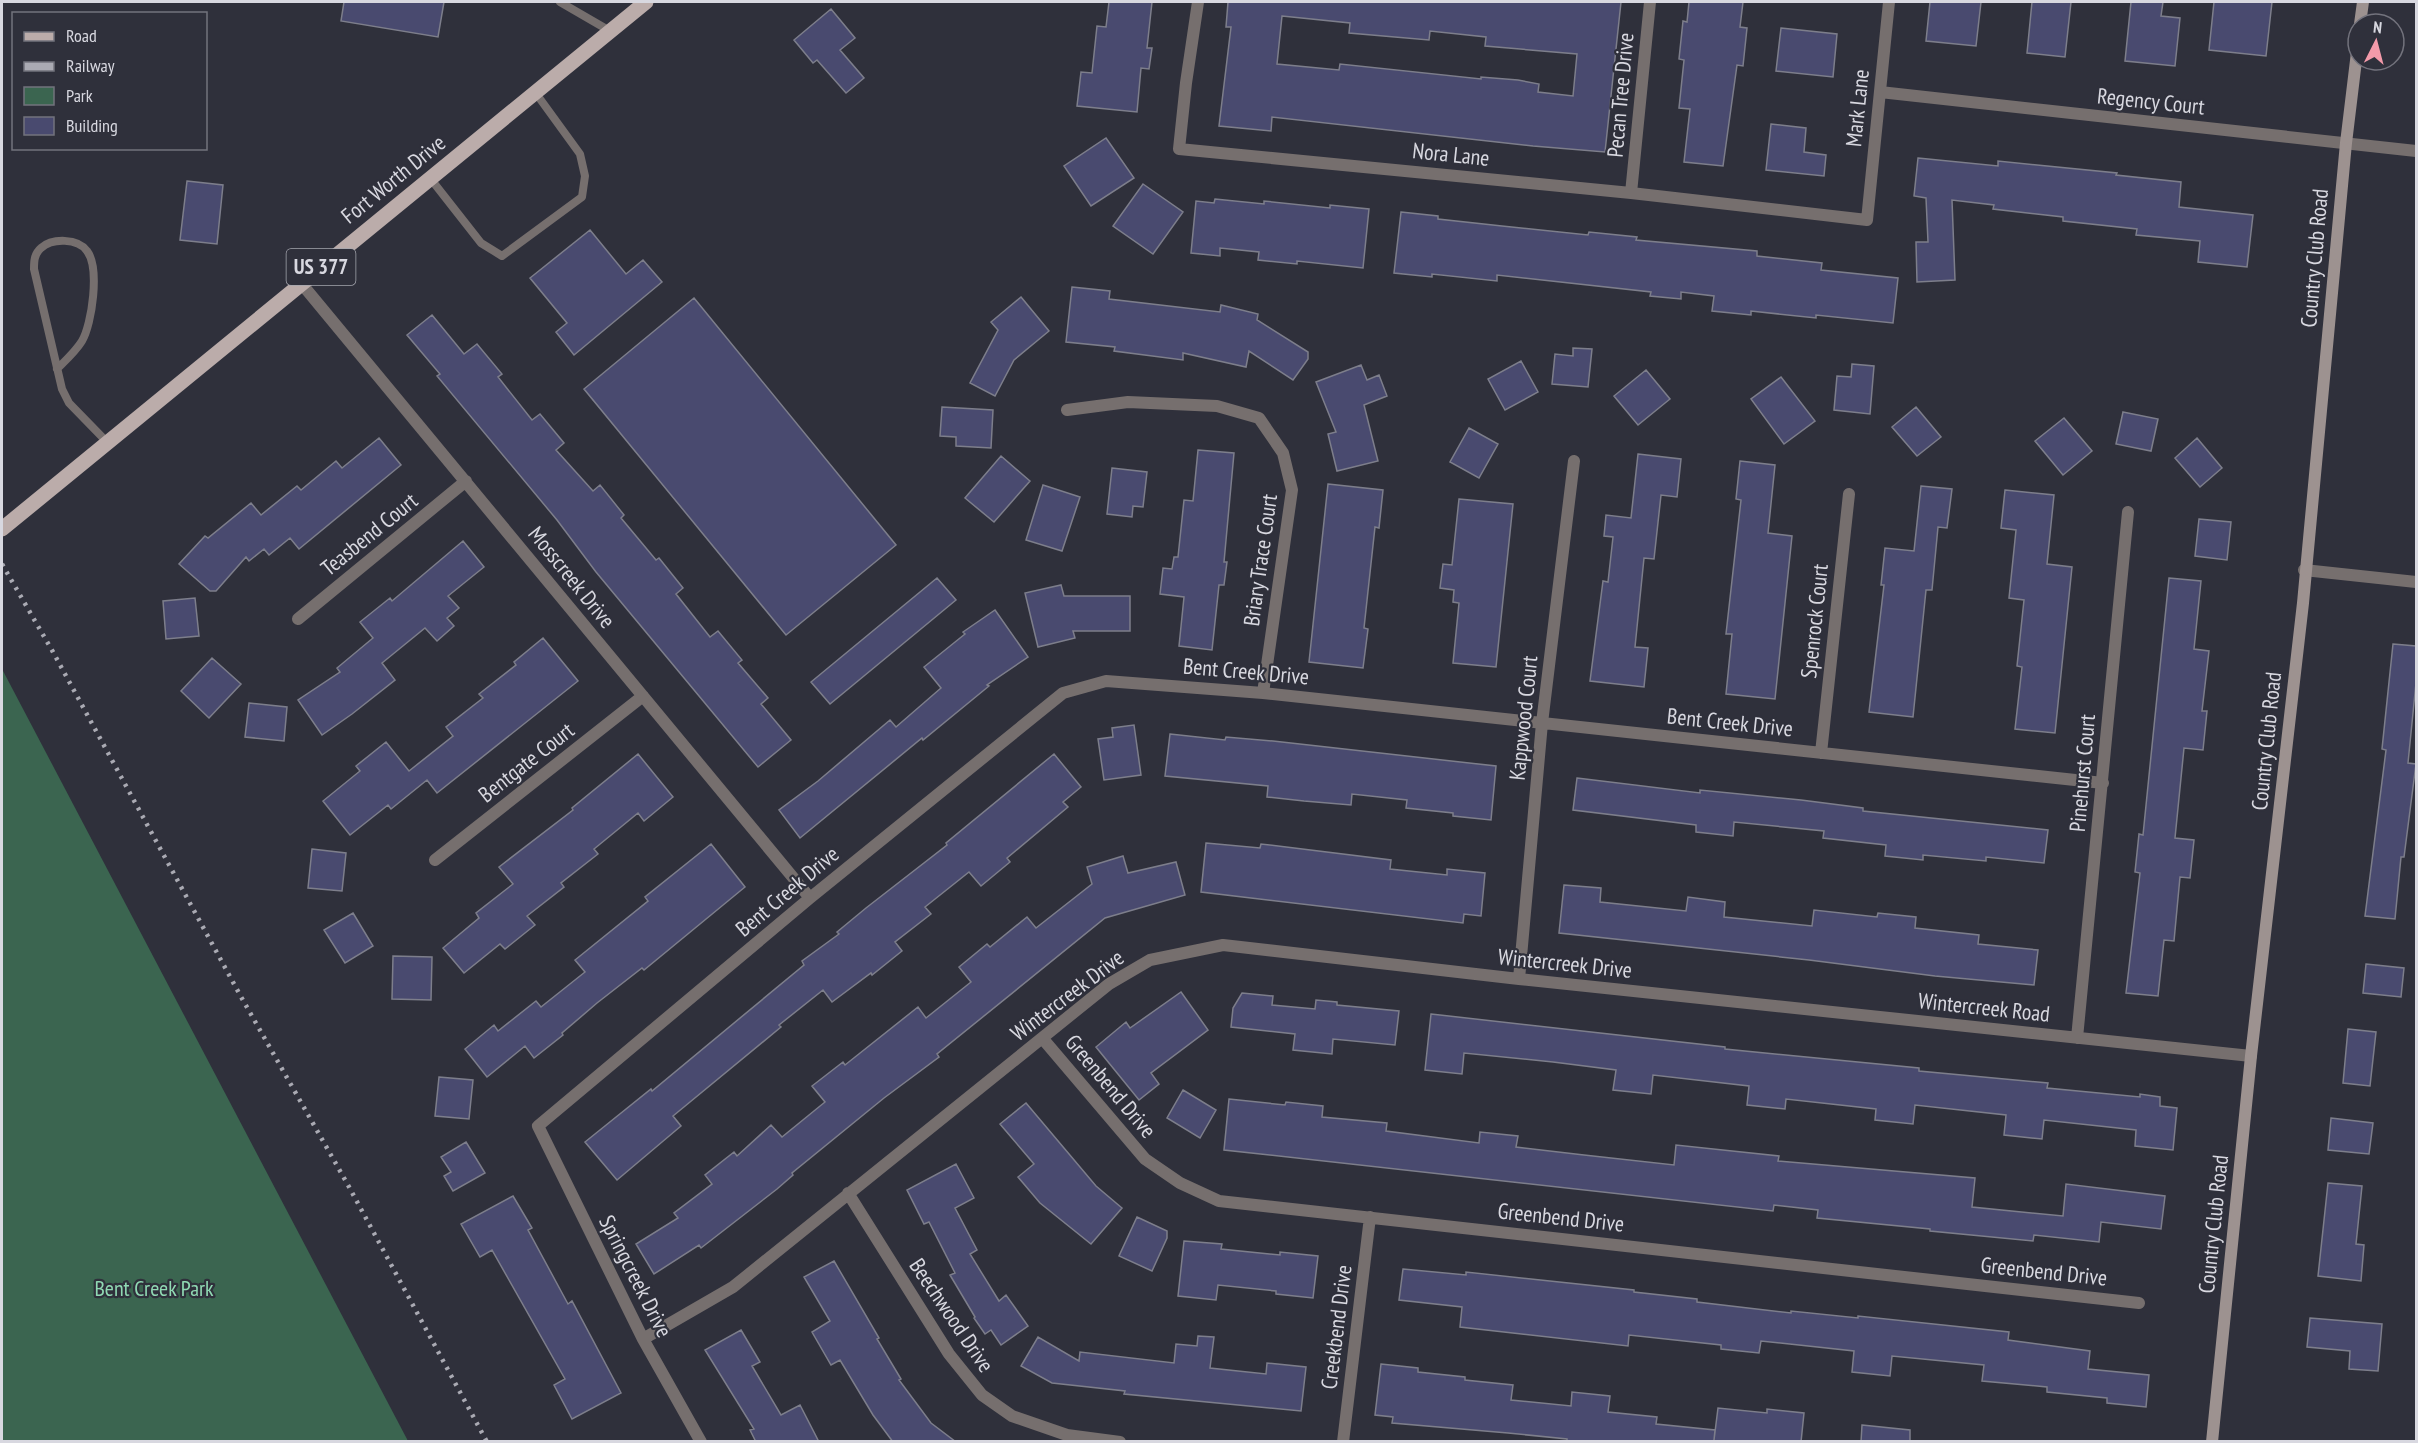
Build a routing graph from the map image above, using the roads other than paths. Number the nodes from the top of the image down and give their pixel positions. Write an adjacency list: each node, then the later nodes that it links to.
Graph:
1 (560, 2): 6 (lane)
2 (646, 2): 6 (main road, Fort Worth Drive / US 377)
3 (1198, 2): 13 (street, Nora Lane)
4 (1650, 2): 13 (street, Pecan Tree Drive)
5 (1889, 2): 9 (street, Mark Lane)
6 (610, 31): 8 (main road, Fort Worth Drive / US 377)
7 (2355, 72): 10 (main road, Country Club Road)
8 (535, 92): 12 (main road, Fort Worth Drive / US 377); 12 (lane)
9 (1880, 92): 10 (street, Regency Court); 14 (street, Mark Lane)
10 (2346, 143): 11 (street, Regency Court); 24 (main road, Country Club Road)
11 (2416, 151)
12 (430, 178): 15 (main road, Fort Worth Drive / US 377)
13 (1631, 193): 14 (street, Nora Lane)
14 (1867, 219)
15 (302, 283): 18 (main road, Fort Worth Drive / US 377); 20 (street, Mosscreek Drive)
16 (57, 369): 16 (lane); 18 (lane)
17 (1067, 410): 27 (street, Briary Trace Court)
18 (107, 442): 23 (main road, Fort Worth Drive / US 377)
19 (1574, 461): 29 (street, Kappwood Court)
20 (466, 480): 26 (street, Teasbend Court); 28 (street, Mosscreek Drive)
21 (1849, 494): 30 (street, Spenrock Court)
22 (2127, 512): 31 (street, Pinehurst Court)
23 (2, 529)
24 (2304, 570): 25 (street); 38 (main road, Country Club Road)
25 (2416, 582)
26 (298, 619)
27 (1263, 693): 29 (street, Bent Creek Drive); 33 (street, Bent Creek Drive)
28 (643, 696): 32 (street, Bentgate Court); 33 (street, Mosscreek Drive)
29 (1542, 723): 30 (street, Bent Creek Drive); 34 (street, Kappwood Court)
30 (1821, 753): 31 (street, Bent Creek Drive)
31 (2103, 783): 36 (street, Pinehurst Court)
32 (435, 860)
33 (810, 898): 39 (street, Bent Creek Drive)
34 (1518, 979): 35 (street, Wintercreek Drive); 37 (street, Wintercreek Drive)
35 (1712, 999): 36 (street, Wintercreek Road)
36 (2077, 1038): 38 (street, Wintercreek Road)
37 (1043, 1039): 40 (street, Wintercreek Drive); 41 (street, Greenbend Drive)
38 (2251, 1056): 47 (main road, Country Club Road)
39 (538, 1126): 43 (street, Springcreek Drive)
40 (848, 1193): 43 (street, Wintercreek Drive); 45 (street, Beechwood Drive)
41 (1370, 1217): 42 (street, Greenbend Drive); 46 (street, Creekbend Drive)
42 (2139, 1303)
43 (644, 1340): 44 (street, Springcreek Drive)
44 (701, 1442)
45 (1120, 1442)
46 (1344, 1442)
47 (2212, 1442)

